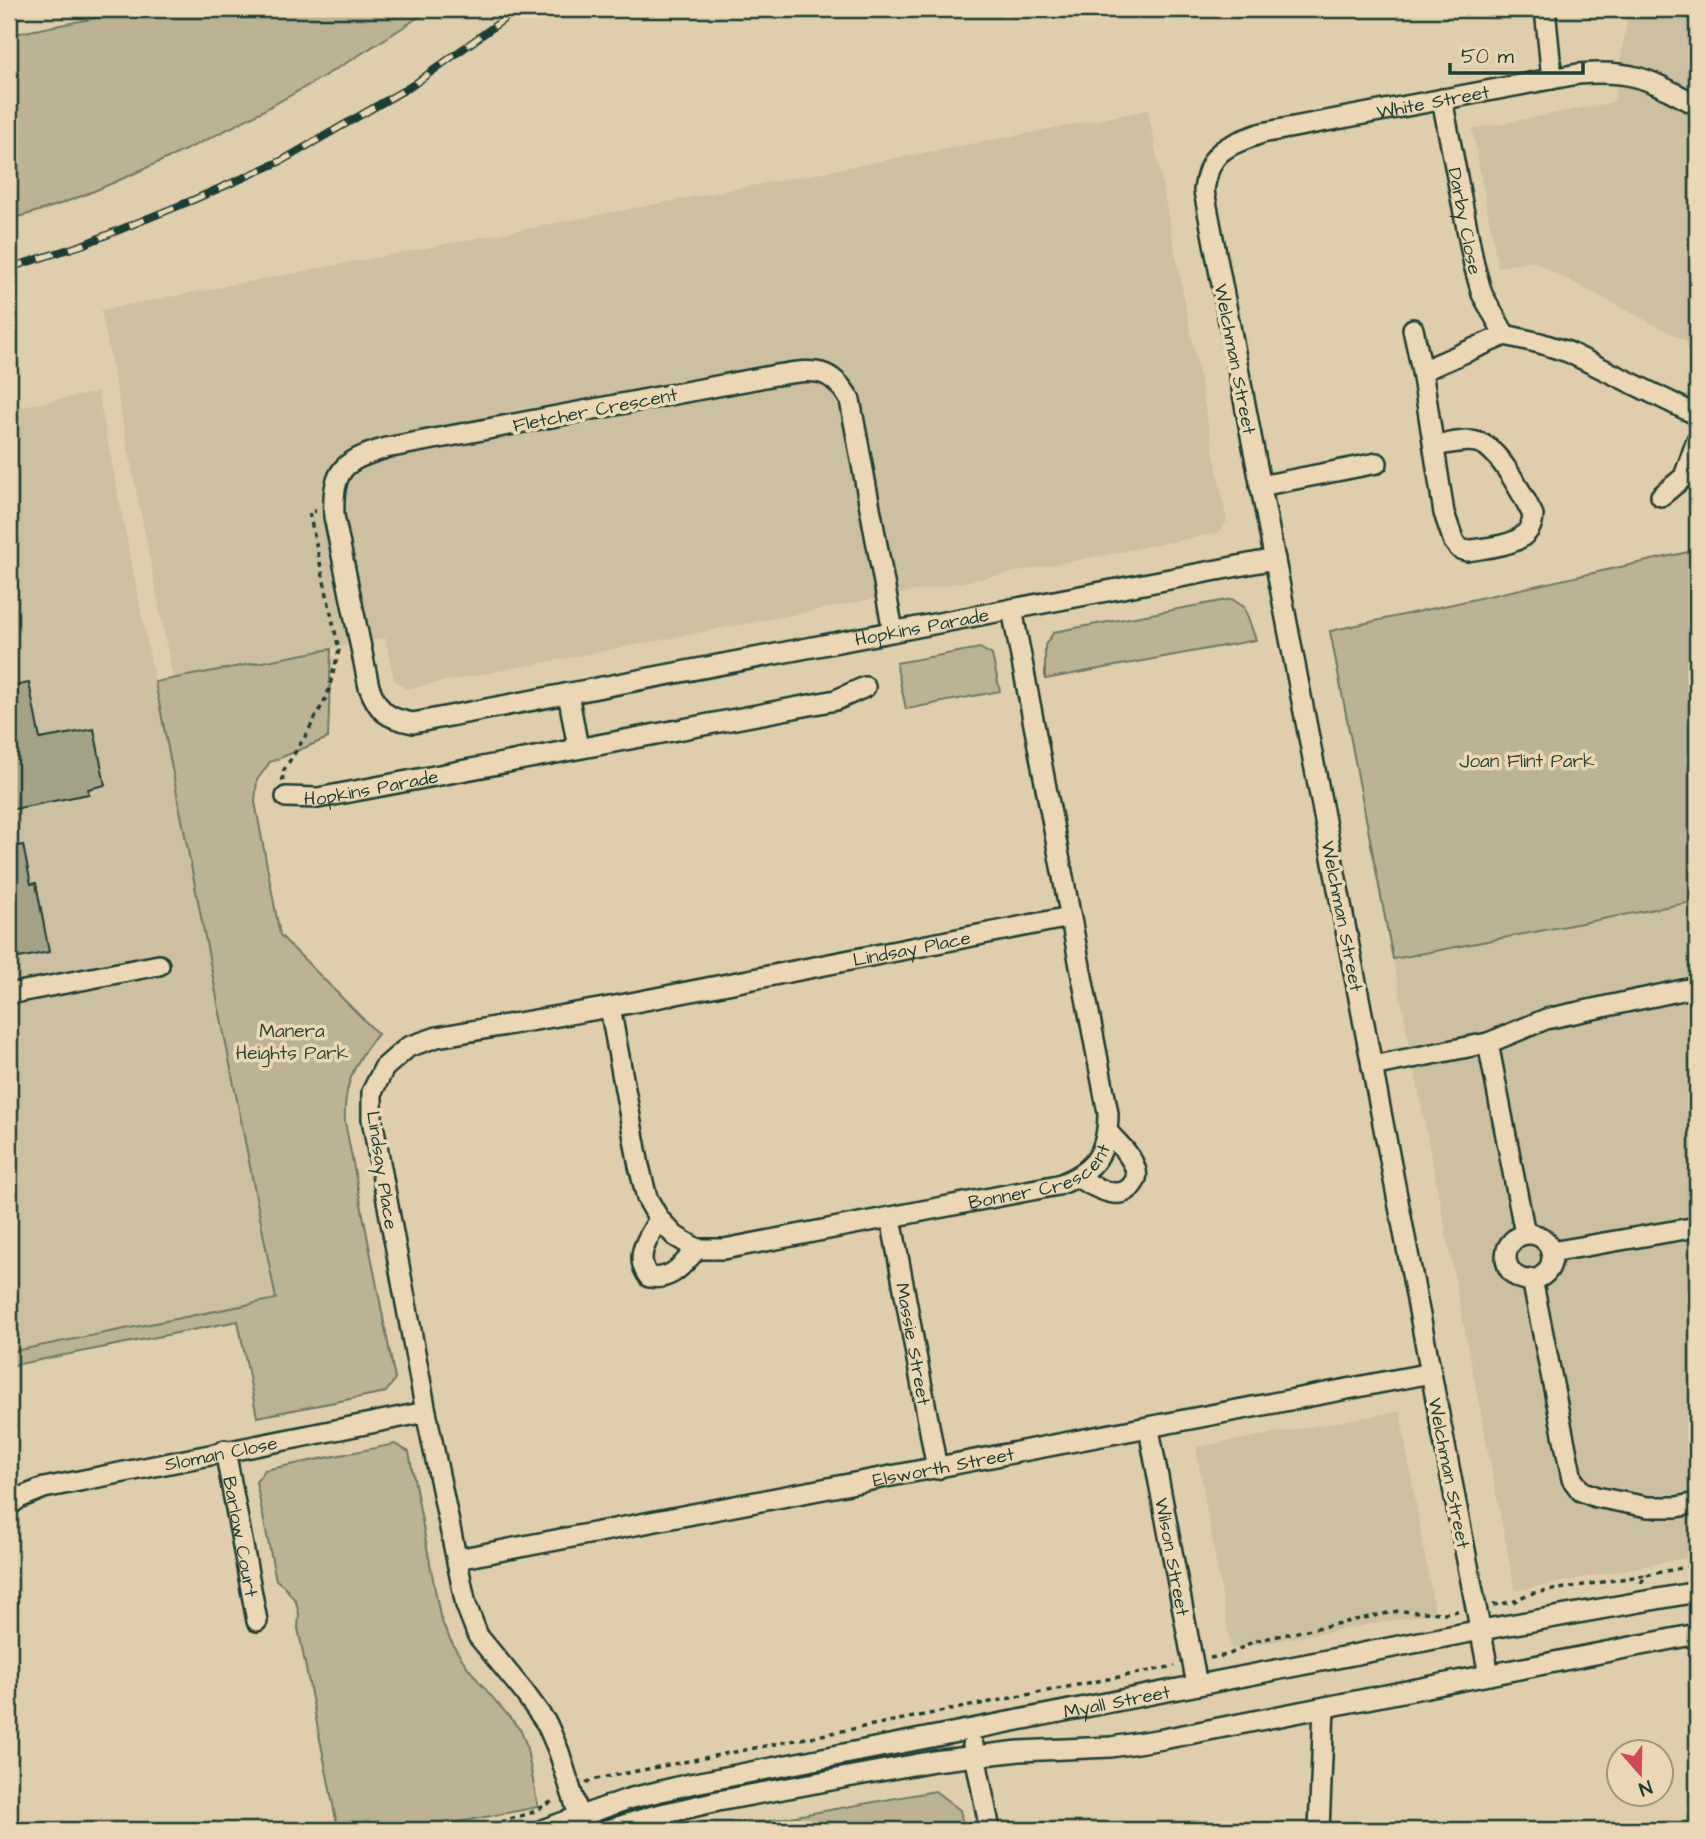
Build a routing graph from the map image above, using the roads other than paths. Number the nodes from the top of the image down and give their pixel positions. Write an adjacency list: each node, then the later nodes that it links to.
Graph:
1 (1545, 9): 2 (street)
2 (1552, 79): 3 (street, White Street); 4 (street, White Street)
3 (1442, 100): 5 (street, White Street); 7 (street, Darby Close)
4 (1697, 105)
5 (1213, 158): 13 (street, Welchman Street)
6 (1413, 329): 8 (street)
7 (1505, 335): 8 (street); 9 (street)
8 (1422, 371): 11 (street)
9 (1697, 415)
10 (1697, 440): 14 (street)
11 (1435, 446): 11 (street)
12 (1377, 463): 13 (street)
13 (1260, 486): 15 (street, Welchman Street)
14 (1661, 495)
15 (1275, 559): 16 (street, Hopkins Parade); 29 (street, Welchman Street)
16 (1012, 610): 17 (street, Hopkins Parade); 23 (street, Bonner Crescent)
17 (893, 631): 19 (street, Hopkins Parade); 20 (street, Fletcher Crescent)
18 (865, 687): 21 (street, Hopkins Parade)
19 (568, 693): 20 (street, Hopkins Parade); 21 (street)
20 (377, 707)
21 (579, 748): 22 (street, Hopkins Parade)
22 (286, 797)
23 (1070, 917): 27 (street, Lindsay Place); 30 (street, Bonner Crescent)
24 (159, 965): 26 (street)
25 (1697, 987): 28 (street)
26 (9, 994)
27 (610, 1007): 32 (street); 40 (street, Lindsay Place)
28 (1488, 1043): 29 (street); 35 (street)
29 (1372, 1066): 39 (street, Welchman Street)
30 (1108, 1132): 31 (street, Bonner Crescent); 31 (street)
31 (1078, 1178): 33 (street, Bonner Crescent)
32 (659, 1219): 36 (street); 36 (street)
33 (891, 1219): 36 (street, Bonner Crescent); 43 (street, Massie Street)
34 (1697, 1227): 37 (street)
35 (1525, 1234): 37 (street); 38 (street)
36 (697, 1249)
37 (1551, 1252): 38 (street)
38 (1532, 1279): 45 (street)
39 (1431, 1373): 41 (street, Elsworth Street); 49 (street, Welchman Street)
40 (426, 1412): 42 (street, Sloman Close); 46 (street, Lindsay Place)
41 (1149, 1429): 43 (street, Elsworth Street); 52 (street, Wilson Street)
42 (225, 1450): 44 (street, Sloman Close); 48 (street, Barlow Court)
43 (937, 1469): 46 (street, Elsworth Street)
44 (12, 1499)
45 (1697, 1503)
46 (457, 1559): 56 (street, Lindsay Place)
47 (1697, 1592): 49 (street, Myall Street)
48 (257, 1621)
49 (1481, 1630): 51 (street, Welchman Street); 52 (street, Myall Street)
50 (1697, 1634): 51 (street, Myall Street)
51 (1489, 1675): 53 (street, Myall Street)
52 (1197, 1685): 54 (street, Myall Street)
53 (1324, 1708): 55 (street, Myall Street); 61 (street)
54 (970, 1730): 55 (street); 56 (street, Myall Street)
55 (976, 1755): 57 (street, Myall Street); 60 (street)
56 (579, 1816): 58 (street, Myall Street)
57 (654, 1823): 59 (street, Myall Street)
58 (542, 1830)
59 (608, 1830)
60 (990, 1830)
61 (1319, 1830)

